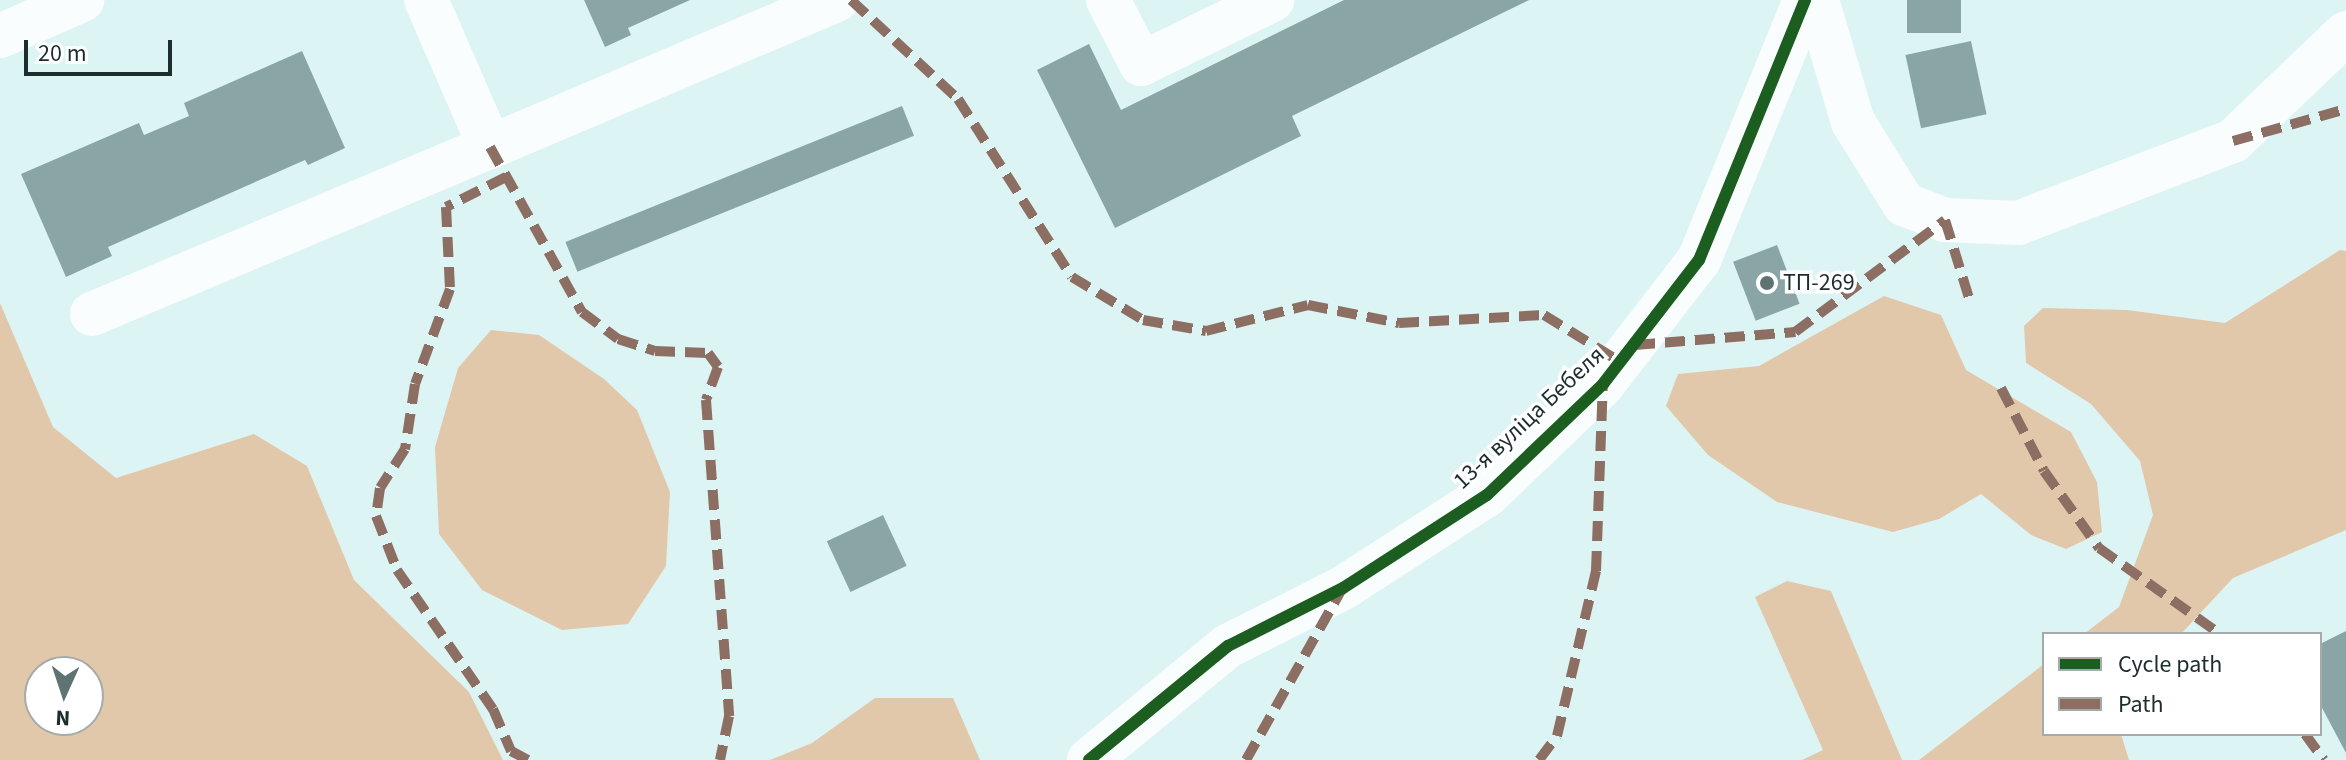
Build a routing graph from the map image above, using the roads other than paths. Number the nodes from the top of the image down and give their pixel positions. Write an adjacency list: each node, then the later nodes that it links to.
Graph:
1 (82, 0): 9 (street)
2 (426, 0): 10 (street)
3 (837, 0): 10 (street)
4 (1108, 0): 5 (street)
5 (1272, 0)
6 (1805, 0): 12 (street, 13-я вуліца Бебеля)
7 (1817, 0): 8 (street)
8 (2346, 33)
9 (0, 36)
10 (490, 147): 11 (street)
11 (92, 314)
12 (1089, 760)

